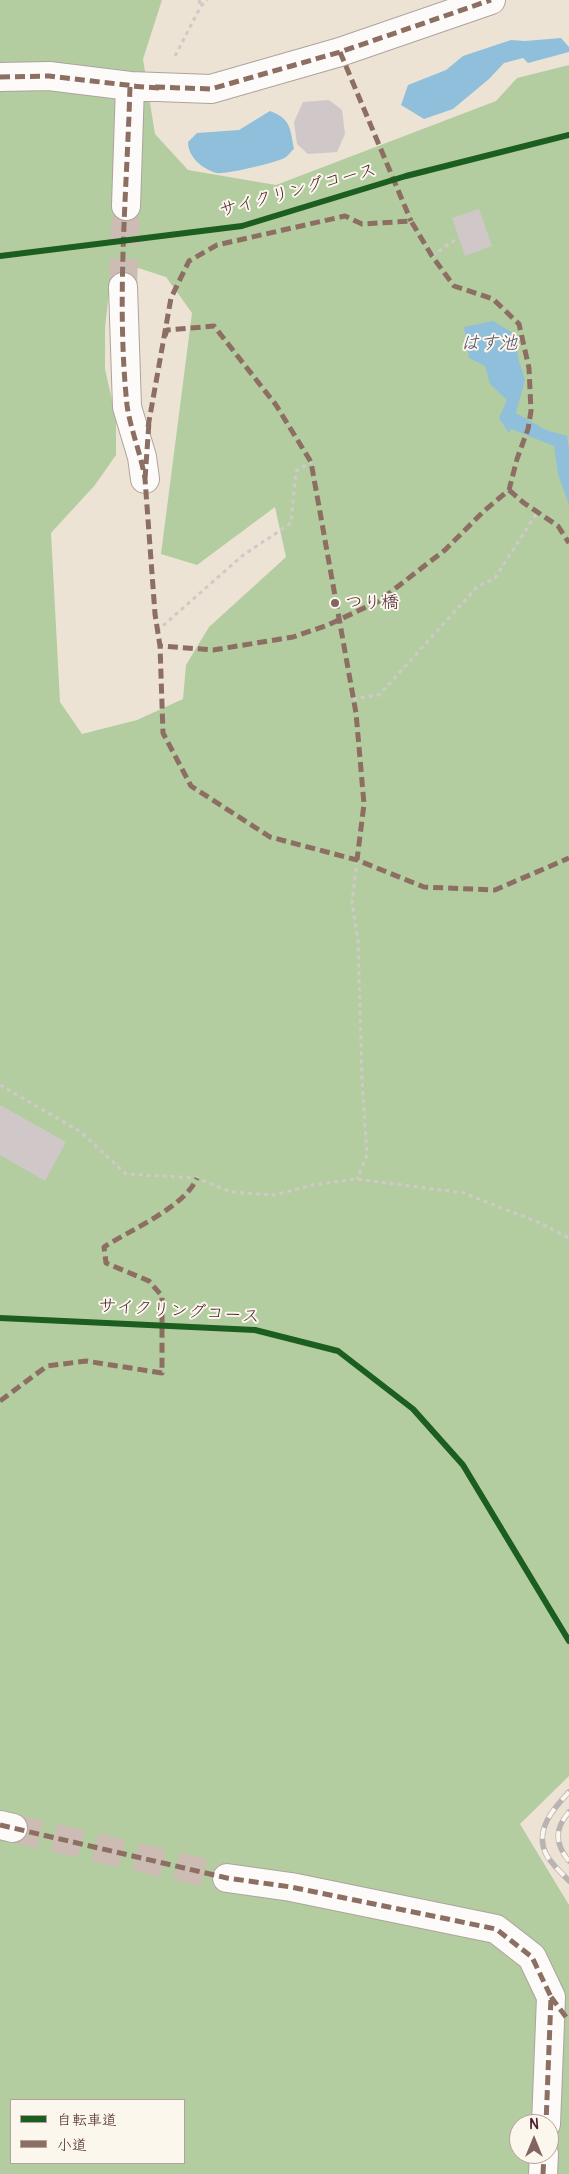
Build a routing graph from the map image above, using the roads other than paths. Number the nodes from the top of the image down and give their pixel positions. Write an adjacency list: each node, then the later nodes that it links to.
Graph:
1 (491, 0): 3 (street)
2 (0, 77): 3 (street)
3 (130, 86): 4 (street)
4 (126, 206)
5 (123, 287): 6 (street)
6 (145, 479)
7 (227, 1878): 8 (street)
8 (551, 1997): 9 (street); 10 (street)
9 (569, 2021)
10 (546, 2114)

